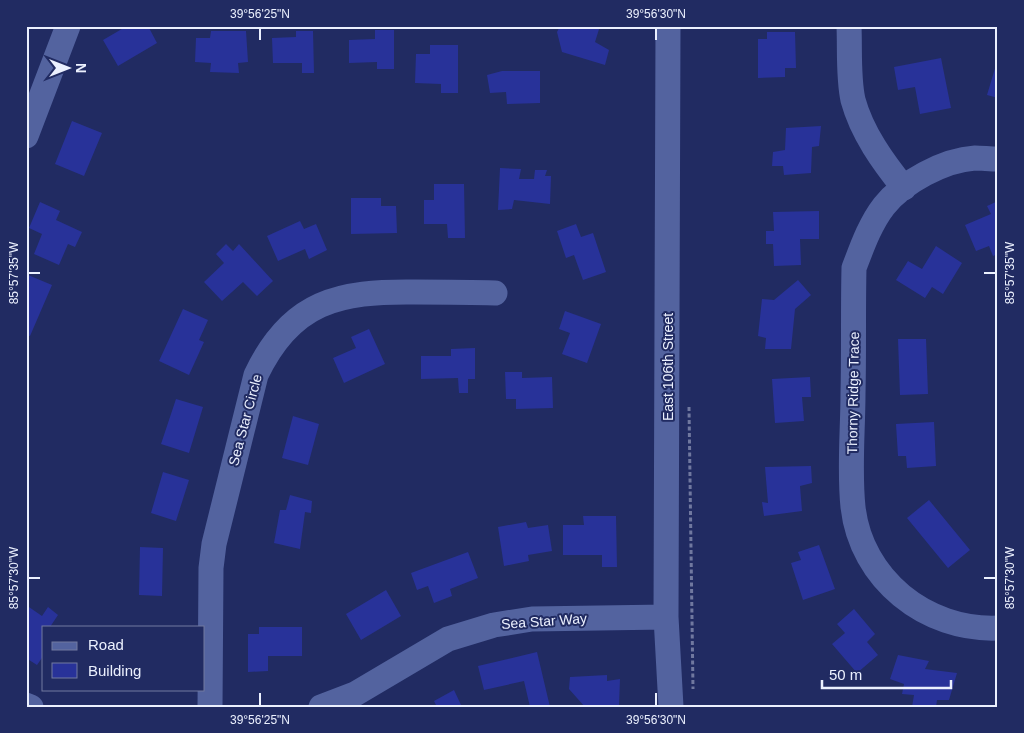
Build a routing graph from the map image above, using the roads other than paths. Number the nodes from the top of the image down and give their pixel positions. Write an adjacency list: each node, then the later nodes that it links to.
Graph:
1 (68, 26): 4 (street)
2 (668, 26): 9 (street, East 106th Street)
3 (849, 26): 7 (street)
4 (36, 82): 5 (street)
5 (26, 136)
6 (998, 159): 7 (street, Thorny Ridge Trace)
7 (904, 188): 10 (street, Thorny Ridge Trace)
8 (495, 293): 13 (street, Sea Star Circle)
9 (666, 617): 14 (street, Sea Star Way); 15 (street, East 106th Street)
10 (998, 628)
11 (26, 705): 12 (street)
12 (31, 707)
13 (210, 707)
14 (322, 707)
15 (670, 707)

